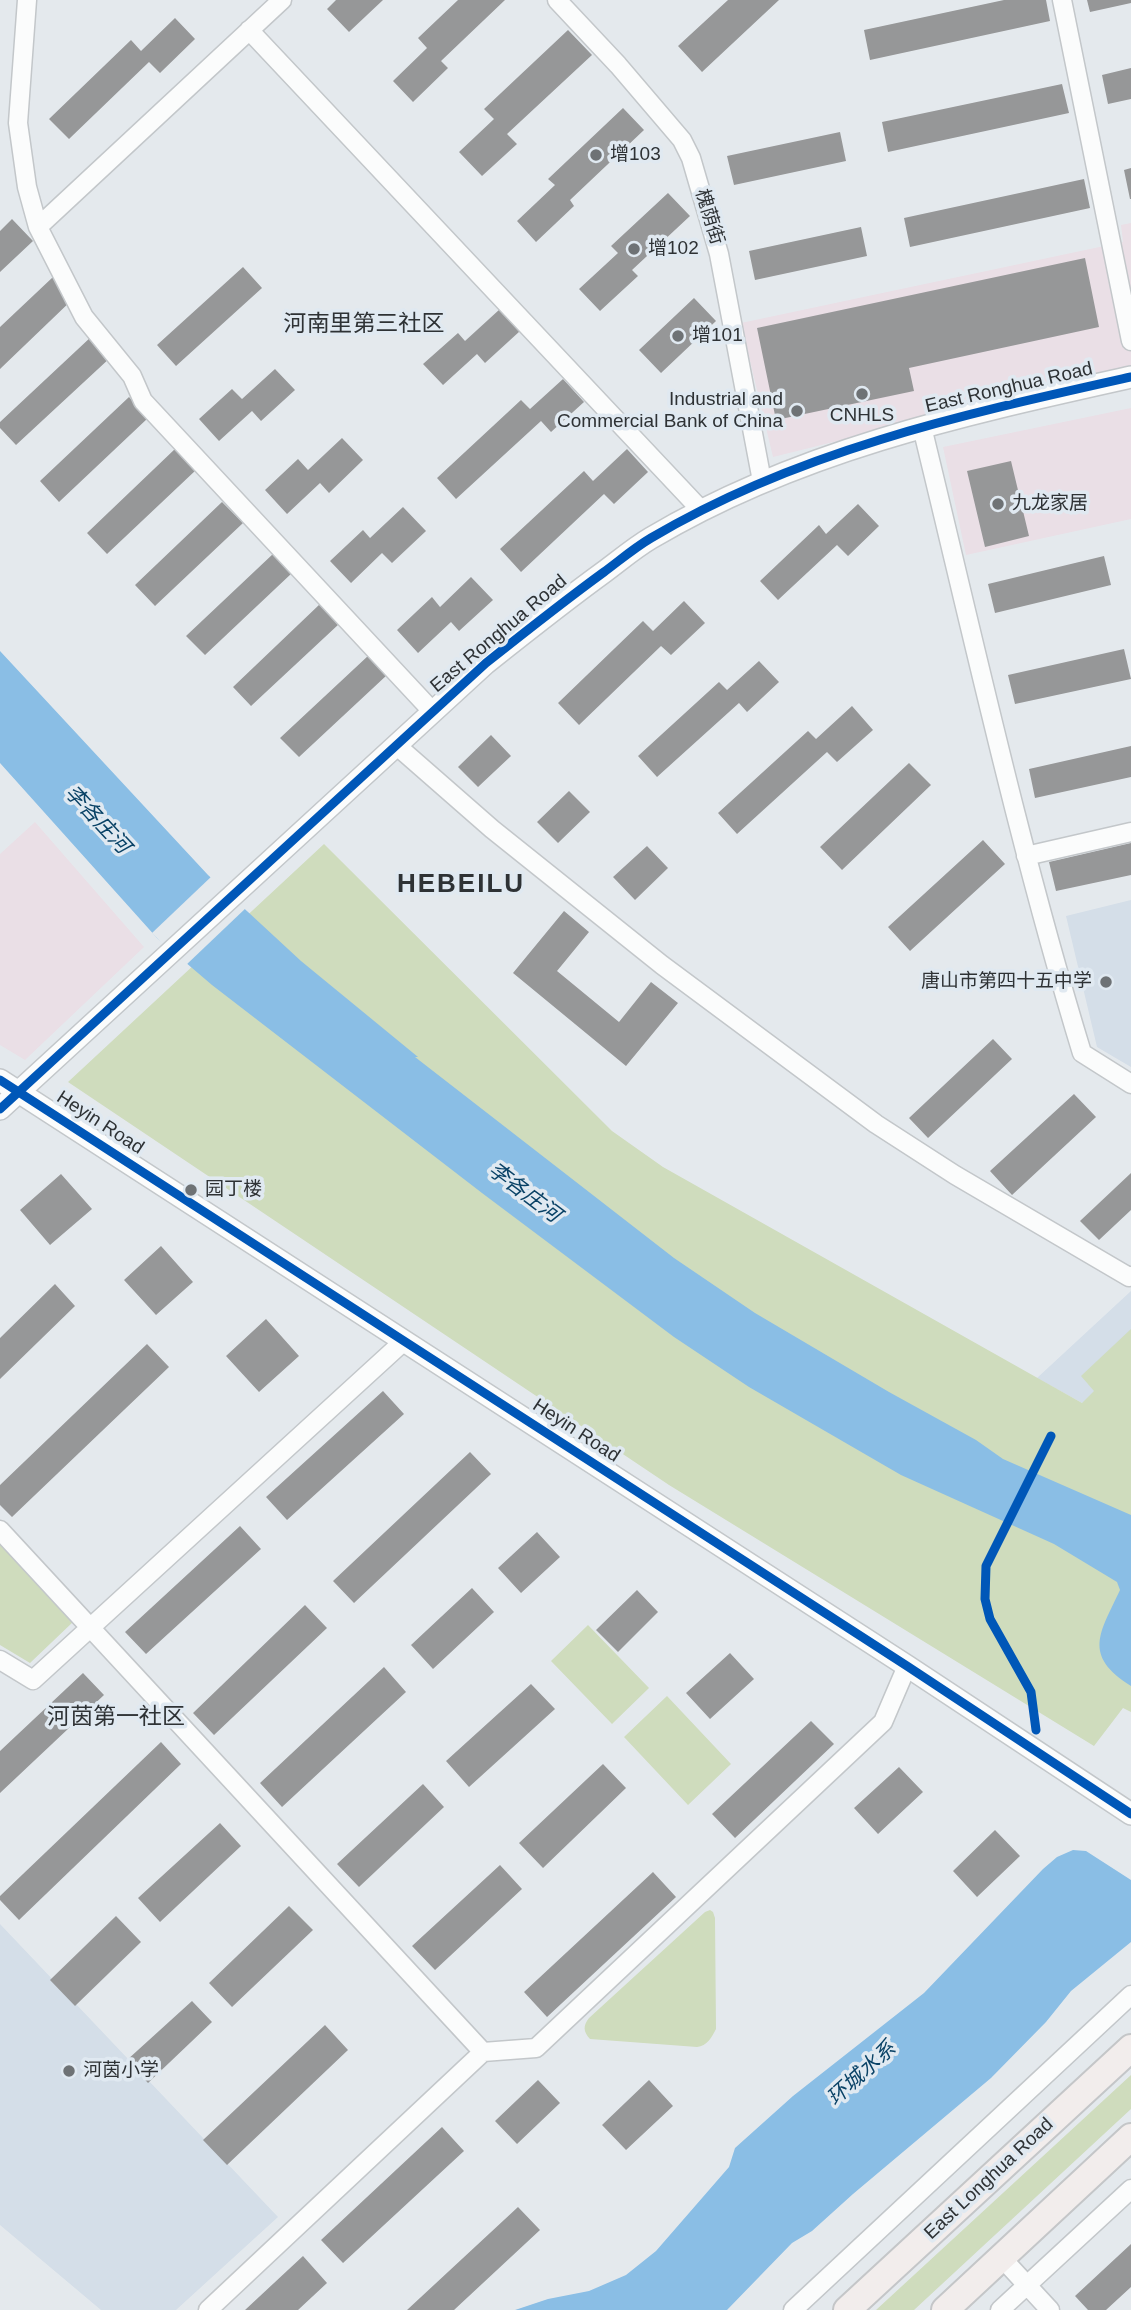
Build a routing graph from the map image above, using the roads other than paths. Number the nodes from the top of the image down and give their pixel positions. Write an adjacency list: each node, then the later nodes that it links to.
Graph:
1 (27, 0): 6 (street)
2 (282, 0): 5 (street)
3 (557, 0): 10 (street, 槐荫街)
4 (1062, 0): 7 (street)
5 (249, 30): 6 (street); 11 (street)
6 (38, 227): 12 (street)
7 (1131, 341)
8 (1131, 377): 9 (street, East Ronghua Road)
9 (922, 427): 10 (street, East Ronghua Road); 15 (street)
10 (762, 481): 11 (street, East Ronghua Road)
11 (701, 510): 12 (street, East Ronghua Road)
12 (433, 712): 13 (street, East Ronghua Road)
13 (396, 745): 18 (street, East Ronghua Road); 20 (street)
14 (1131, 832): 15 (street)
15 (1026, 856): 17 (street)
16 (0, 1080): 18 (street, Heyin Road)
17 (1131, 1084)
18 (18, 1092): 19 (street, East Ronghua Road); 21 (street, Heyin Road)
19 (0, 1109)
20 (1131, 1276)
21 (404, 1341): 23 (street); 25 (street, Heyin Road)
22 (0, 1530): 23 (street)
23 (90, 1628): 24 (street); 29 (street)
24 (0, 1660)
25 (907, 1666): 26 (street, Heyin Road); 29 (street)
26 (1131, 1814)
27 (1131, 1995): 35 (street)
28 (1131, 2048): 36 (main road, East Longhua Road)
29 (483, 2052): 34 (street)
30 (1131, 2137): 32 (main road)
31 (1131, 2189): 33 (street)
32 (1002, 2258): 33 (street); 37 (main road)
33 (1027, 2285): 38 (street); 39 (street)
34 (208, 2310)
35 (793, 2310)
36 (847, 2310)
37 (945, 2310)
38 (1000, 2310)
39 (1050, 2310)

